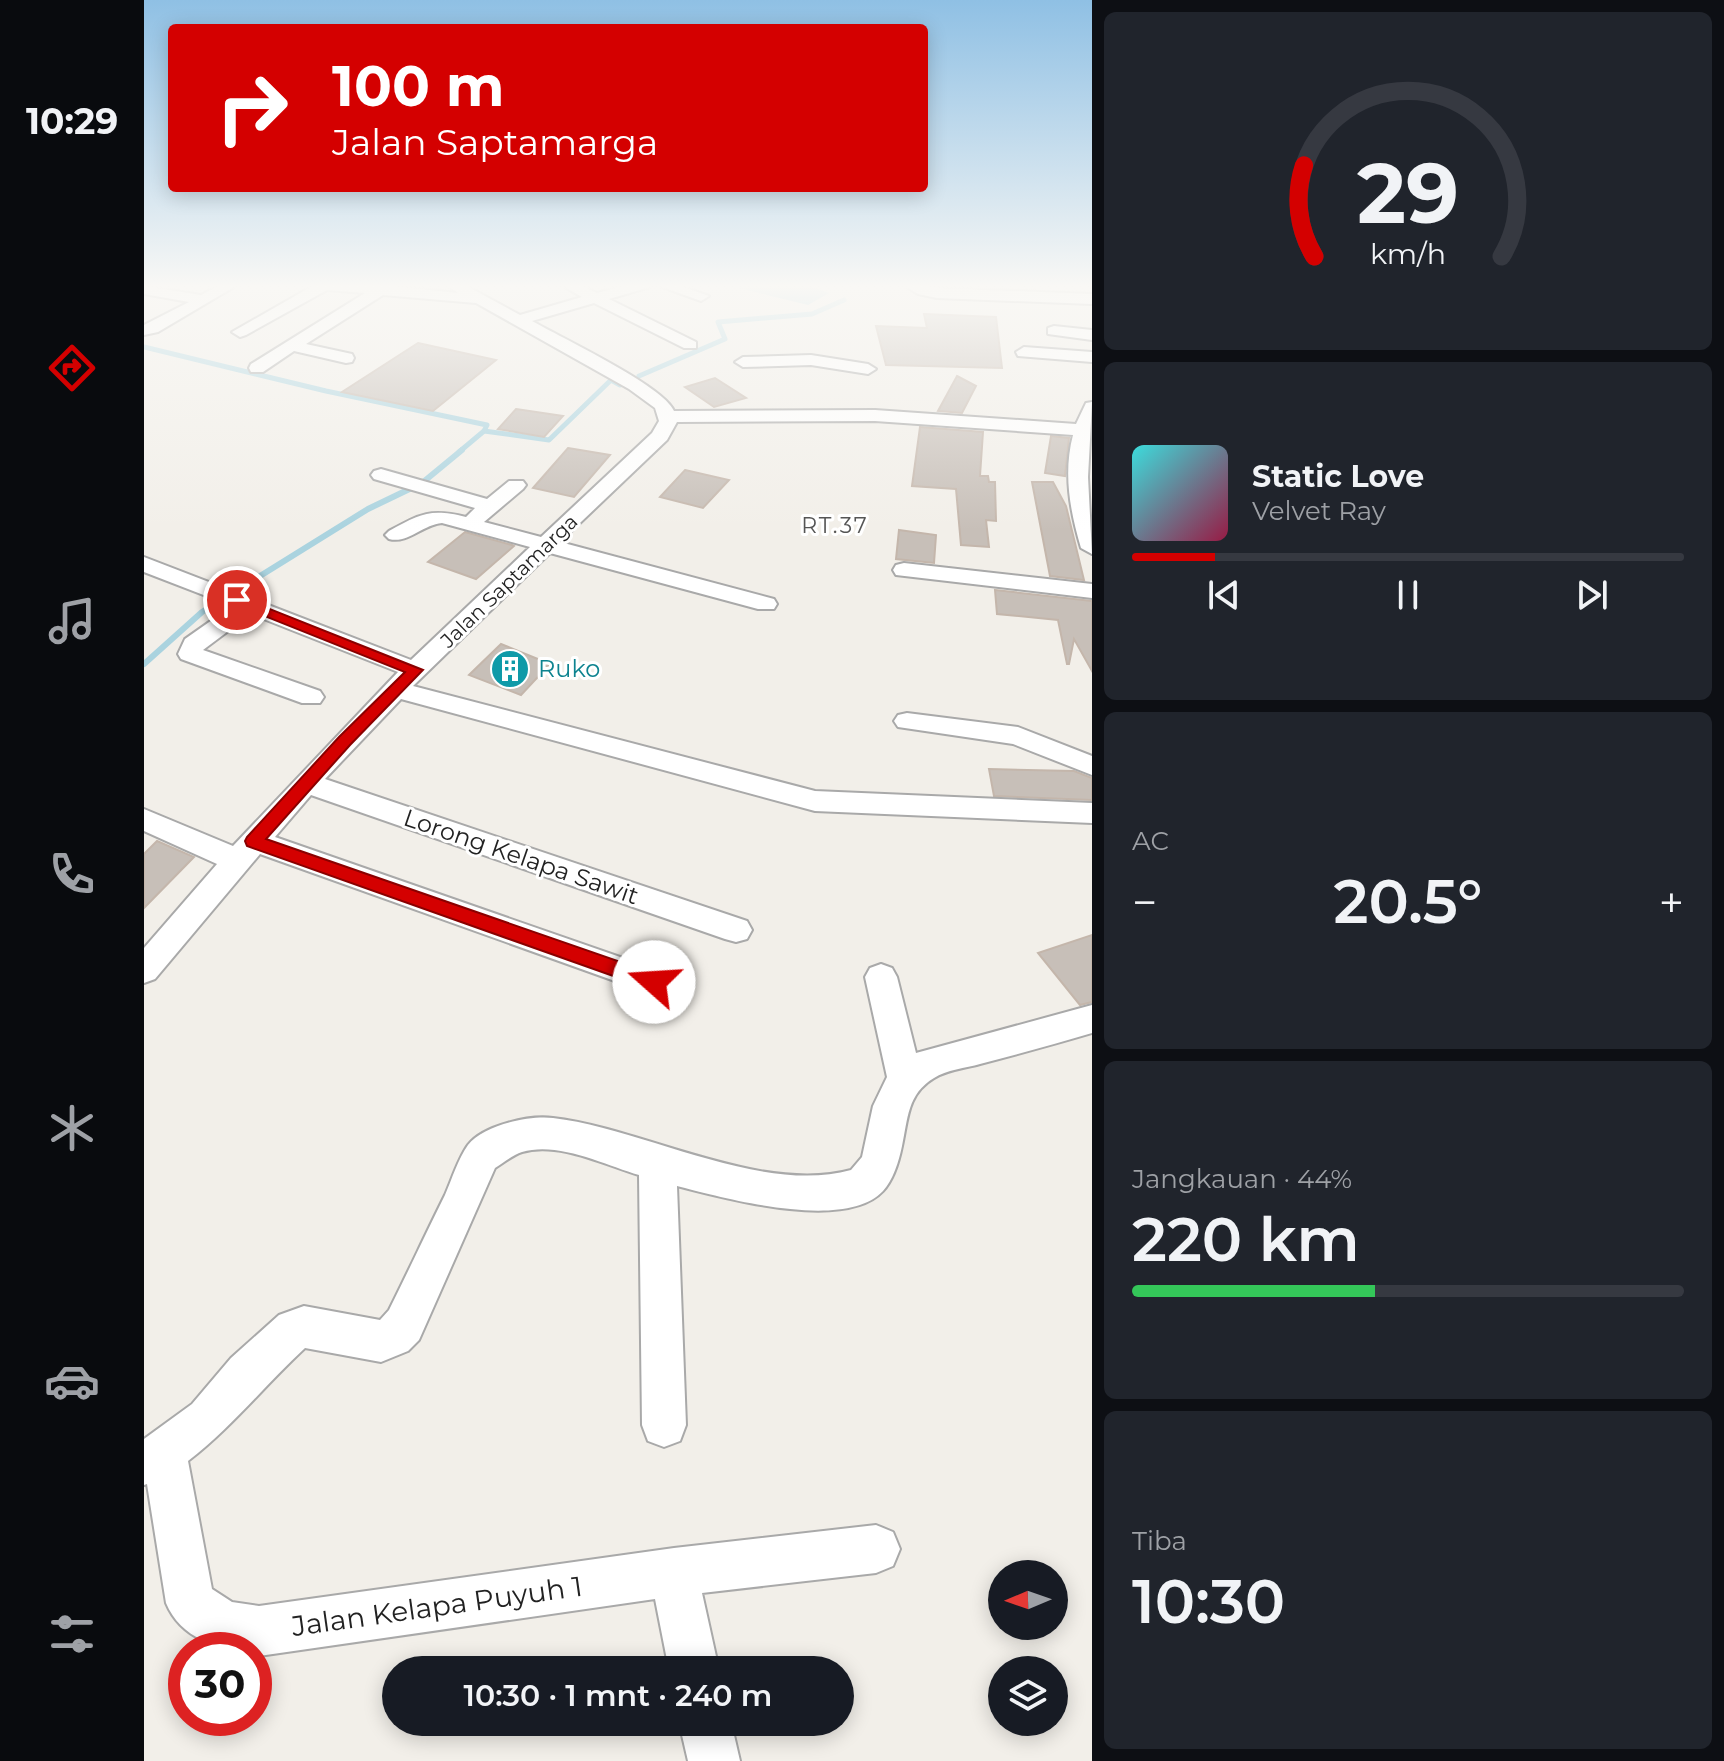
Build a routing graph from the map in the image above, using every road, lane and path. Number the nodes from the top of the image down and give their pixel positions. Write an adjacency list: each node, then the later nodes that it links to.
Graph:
1 (260, 366): 5 (street)
2 (601, 366): 9 (street)
3 (825, 366): 6 (street)
4 (860, 366): 6 (street)
5 (257, 368)
6 (859, 381): 8 (street)
7 (1092, 407): 10 (street)
8 (830, 414): 9 (street); 10 (street)
9 (669, 417): 16 (street, Jalan Saptamarga)
10 (1081, 430): 17 (street)
11 (381, 475): 13 (street)
12 (516, 485): 13 (street)
13 (490, 506): 14 (street)
14 (471, 523): 15 (street); 16 (street)
15 (396, 535)
16 (544, 544): 22 (street); 23 (street, Jalan Saptamarga)
17 (1092, 548)
18 (144, 564): 21 (street)
19 (904, 570): 20 (street)
20 (1092, 591)
21 (235, 599): 23 (street); 25 (street)
22 (766, 604)
23 (415, 670): 24 (street, Jalan Saptamarga)
24 (395, 689): 28 (street, Jalan Saptamarga); 29 (street)
25 (311, 697)
26 (907, 721): 27 (street)
27 (1092, 766)
28 (306, 783): 31 (street, Jalan Saptamarga); 32 (street, Lorong Kelapa Sawit)
29 (1092, 813)
30 (144, 819): 31 (street)
31 (245, 850): 33 (street, Jalan Saptamarga); 35 (street)
32 (736, 930)
33 (144, 970)
34 (881, 977): 37 (street)
35 (654, 982)
36 (1092, 1019): 37 (street)
37 (905, 1081): 38 (street)
38 (657, 1162): 39 (street); 40 (street)
39 (664, 1425)
40 (154, 1458): 42 (street, Jalan Kelapa Puyuh 1)
41 (876, 1549): 42 (street, Jalan Kelapa Puyuh 1)
42 (674, 1572): 43 (street)
43 (691, 1656)
44 (708, 1736): 45 (street)
45 (714, 1761)

